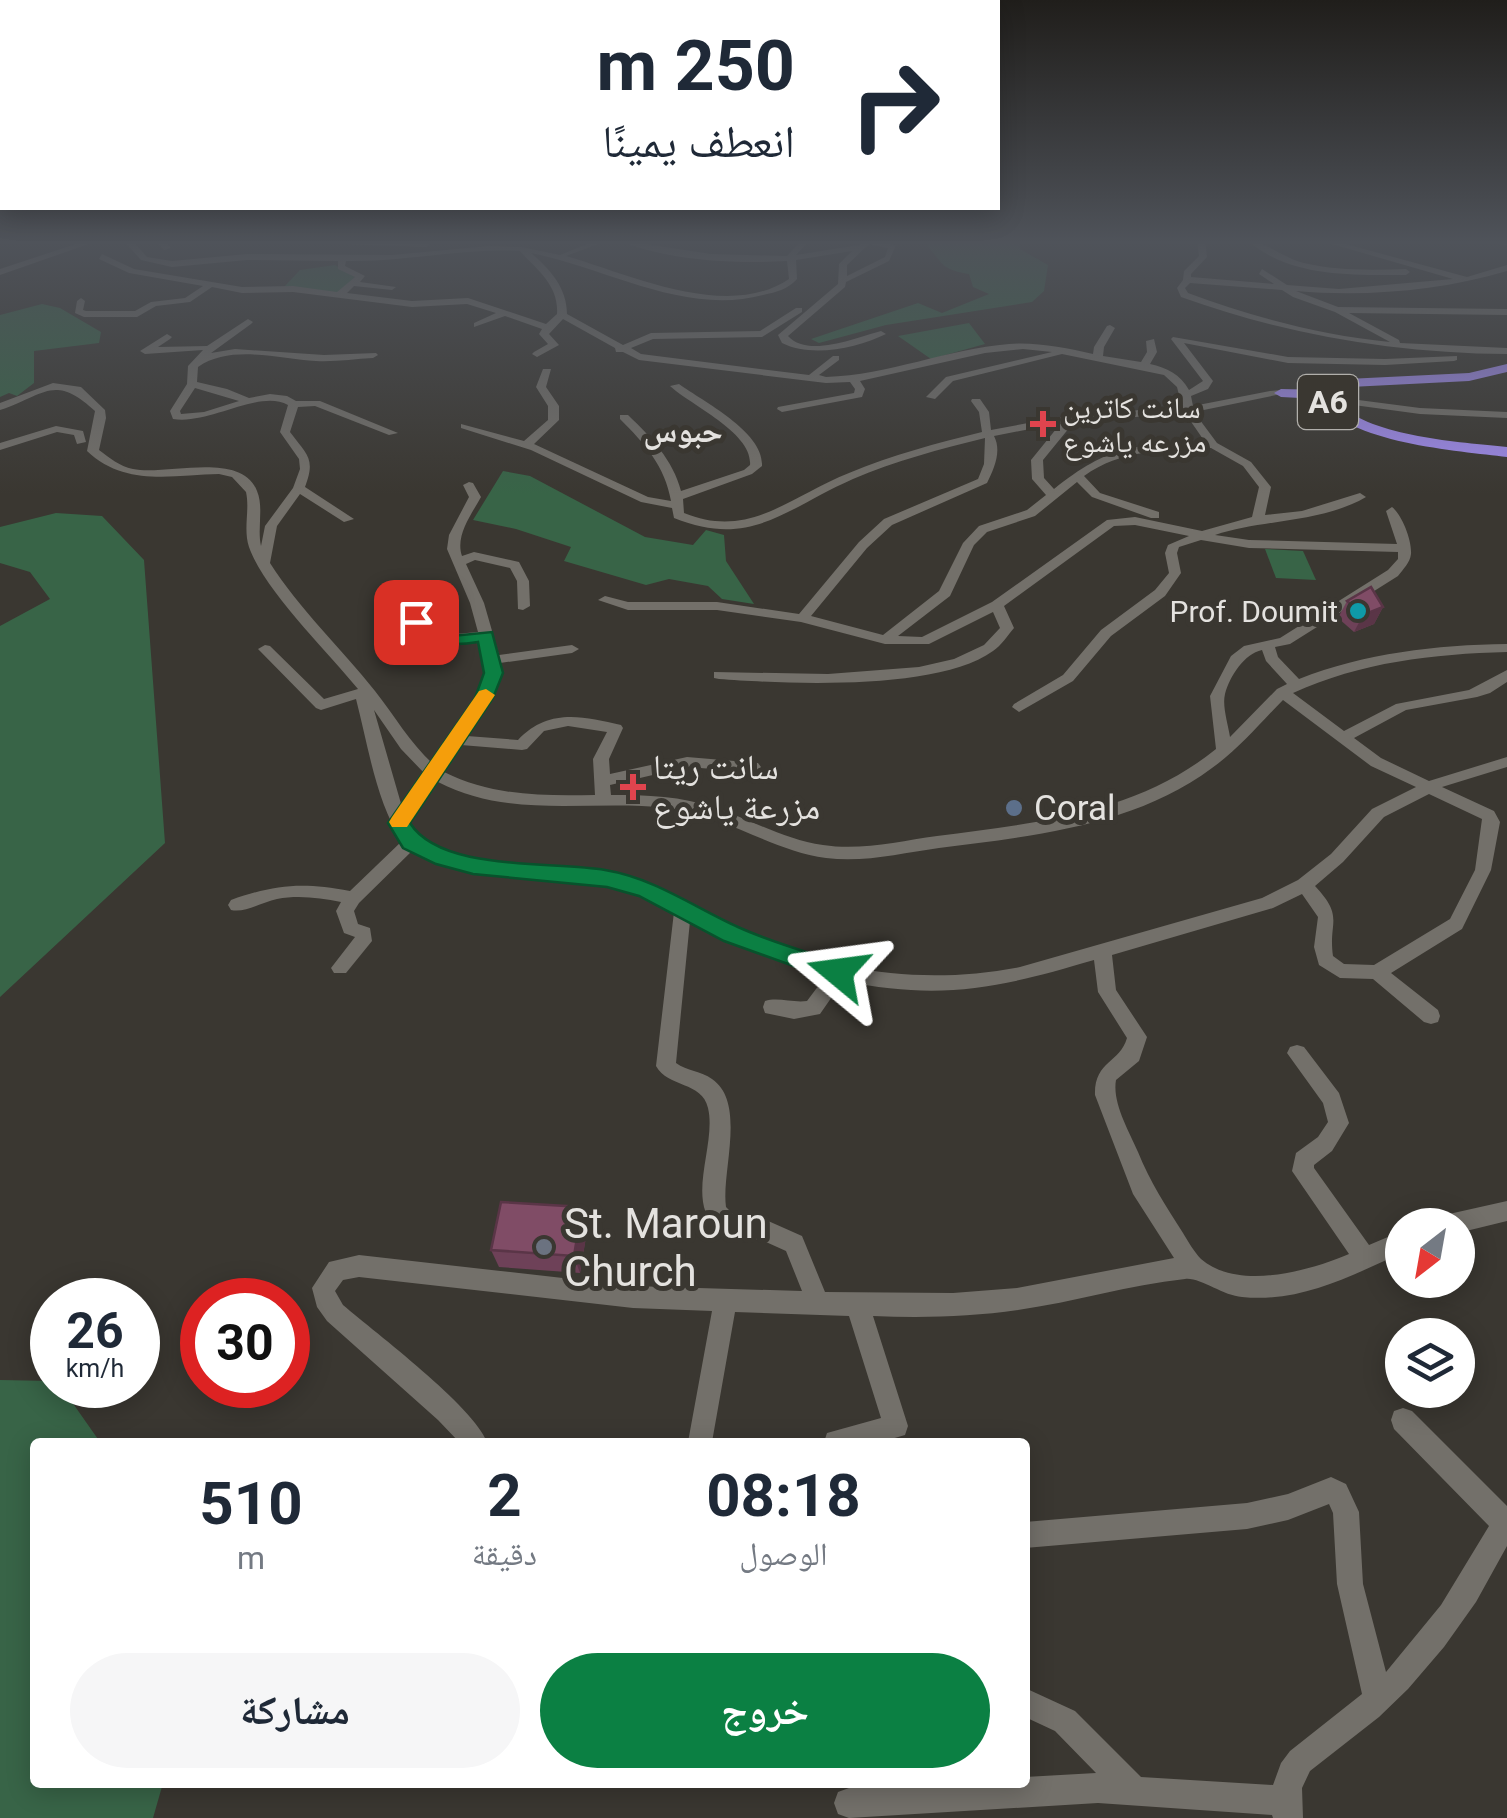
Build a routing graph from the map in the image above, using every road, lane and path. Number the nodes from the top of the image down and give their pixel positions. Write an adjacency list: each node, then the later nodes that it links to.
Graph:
1 (539, 325): 9 (street)
2 (552, 325): 9 (street)
3 (577, 325): 15 (street)
4 (778, 325): 15 (street)
5 (795, 325): 11 (street)
6 (1281, 325): 14 (street)
7 (1364, 325): 14 (street)
8 (249, 328): 19 (street)
9 (548, 328): 21 (street)
10 (1110, 328): 23 (street)
11 (881, 334)
12 (167, 337): 19 (street)
13 (1152, 341): 24 (street)
14 (1400, 345): 18 (street)
15 (619, 350): 27 (street)
16 (1507, 351): 18 (street)
17 (1072, 352): 23 (street); 28 (street); 33 (street)
18 (1494, 352): 32 (street)
19 (206, 353): 20 (street); 29 (street)
20 (374, 354)
21 (538, 354)
22 (836, 358): 27 (street)
23 (1098, 358): 24 (street)
24 (1145, 365): 32 (street)
25 (1507, 368): 34 (highway, A6)
26 (547, 371): 47 (street)
27 (816, 378): 28 (street)
28 (854, 380): 39 (street)
29 (192, 384): 36 (street); 36 (street)
30 (674, 386): 57 (street)
31 (1281, 392): 34 (highway); 40 (street)
32 (1187, 394): 40 (street)
33 (930, 397)
34 (1333, 398): 41 (street); 51 (highway, A6)
35 (976, 400): 46 (street)
36 (249, 402): 37 (street)
37 (294, 404): 45 (street); 54 (street)
38 (0, 407): 50 (street)
39 (782, 408)
40 (1188, 410): 43 (street); 48 (street)
41 (1507, 415)
42 (624, 418): 57 (street)
43 (1070, 418): 46 (street); 55 (street)
44 (464, 426): 47 (street)
45 (394, 433)
46 (988, 434): 57 (street); 69 (street)
47 (526, 444): 57 (street)
48 (1213, 445): 52 (street); 60 (street)
49 (0, 447): 50 (street)
50 (87, 447): 64 (street)
51 (1507, 452)
52 (1078, 476): 55 (street); 61 (street)
53 (469, 485): 63 (street)
54 (299, 488): 59 (street); 64 (street)
55 (1052, 494): 71 (street)
56 (1360, 497): 60 (street)
57 (678, 501)
58 (1392, 511): 62 (street)
59 (348, 519)
60 (1258, 519): 61 (street)
61 (1207, 536): 62 (street); 66 (street); 81 (street)
62 (1405, 548): 72 (street)
63 (458, 562): 67 (street); 70 (street)
64 (264, 564): 80 (street)
65 (605, 600): 69 (street)
66 (997, 605): 71 (street); 78 (street)
67 (523, 606)
68 (406, 612): 70 (street)
69 (802, 618): 71 (street)
70 (486, 636): 76 (street)
71 (884, 640)
72 (1268, 646): 79 (street); 84 (street)
73 (1507, 648): 79 (street)
74 (264, 649): 80 (street)
75 (572, 649): 76 (street)
76 (493, 660): 83 (street)
77 (1507, 674): 82 (street)
78 (719, 675)
79 (1289, 689): 82 (street); 84 (street)
80 (365, 692): 87 (street); 91 (street)
81 (1019, 707)
82 (1344, 738): 89 (street)
83 (456, 740): 87 (street); 88 (street)
84 (1224, 749): 90 (street)
85 (1507, 762): 89 (street)
86 (754, 767): 88 (street)
87 (436, 774): 90 (street); 91 (street)
88 (602, 781): 90 (street)
89 (1426, 787): 93 (street); 100 (street)
90 (603, 801)
91 (399, 823): 92 (street)
92 (411, 842): 94 (street); 96 (street)
93 (1304, 885): 97 (street); 100 (street)
94 (352, 898): 95 (street); 98 (street)
95 (237, 905)
96 (683, 908): 99 (street); 109 (street)
97 (1102, 950): 99 (street); 108 (street)
98 (340, 968)
99 (838, 972): 101 (street)
100 (1377, 972): 102 (street)
101 (772, 1006)
102 (1431, 1016)
103 (1298, 1053): 107 (street)
104 (1507, 1210): 105 (street)
105 (1475, 1218)
106 (1385, 1248): 107 (street)
107 (1363, 1256): 108 (street)
108 (1192, 1266): 111 (street)
109 (817, 1301): 110 (street); 111 (street)
110 (725, 1302): 114 (street); 115 (street)
111 (857, 1304): 113 (street)
112 (1403, 1420): 117 (street)
113 (900, 1434): 116 (street)
114 (471, 1438)
115 (701, 1438)
116 (868, 1438)
117 (1506, 1521): 119 (street)
118 (1030, 1535): 119 (street)
119 (1378, 1699): 123 (street)
120 (1030, 1704): 121 (street)
121 (1134, 1791): 122 (street); 123 (street)
122 (849, 1803)
123 (1286, 1810)

